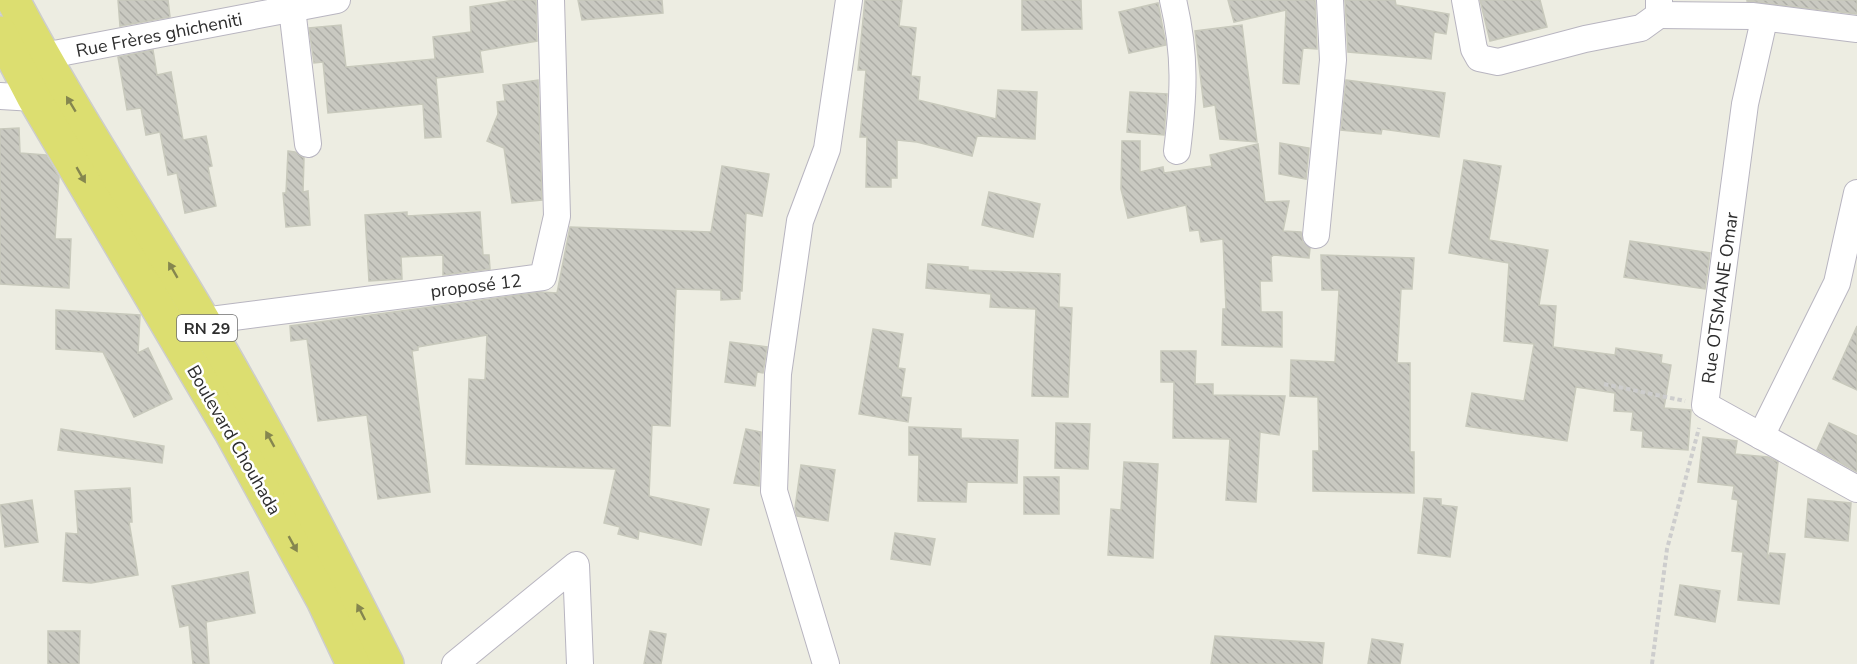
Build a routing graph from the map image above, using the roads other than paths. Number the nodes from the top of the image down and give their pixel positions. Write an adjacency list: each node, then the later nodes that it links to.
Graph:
1 (12, 0): 13 (highway, RN 29)
2 (337, 0): 8 (street, Rue Frères ghicheniti)
3 (551, 0): 20 (street, proposé 12)
4 (849, 0): 27 (street)
5 (1173, 0): 17 (street)
6 (1330, 0): 19 (street)
7 (1465, 0): 9 (street)
8 (292, 4): 13 (street, Rue Frères ghicheniti); 16 (street)
9 (1659, 7): 10 (street)
10 (1756, 12): 11 (street); 21 (street, Rue OTSMANE Omar)
11 (1857, 29)
12 (0, 33): 13 (highway, Boulevard Chouhada / RN 29)
13 (30, 59): 15 (highway, Boulevard Chouhada / RN 29); 20 (highway, RN 29, one-way to 13)
14 (0, 96): 15 (street)
15 (34, 98): 23 (highway, Boulevard Chouhada / RN 29, one-way to 23)
16 (308, 144)
17 (1177, 151)
18 (1857, 193): 21 (street)
19 (1316, 235)
20 (203, 321): 24 (highway, RN 29, one-way to 20)
21 (1761, 436): 22 (street, Rue OTSMANE Omar)
22 (1856, 487)
23 (353, 664)
24 (387, 664)
25 (455, 664): 26 (street)
26 (580, 664)
27 (826, 664)

